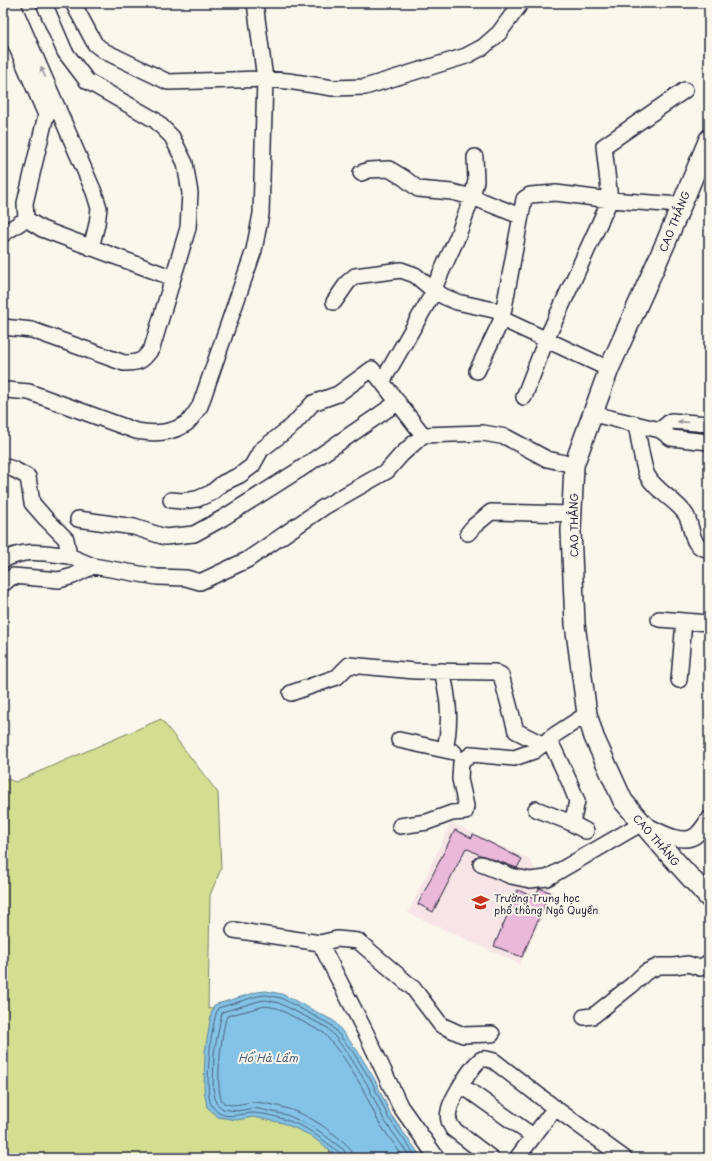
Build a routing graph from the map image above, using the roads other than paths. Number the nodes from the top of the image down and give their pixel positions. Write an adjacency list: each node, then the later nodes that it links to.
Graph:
1 (12, 3): 9 (street, one-way to 1)
2 (44, 3): 20 (street)
3 (73, 3): 7 (street)
4 (255, 3): 7 (street)
5 (521, 3): 7 (street)
6 (3, 15): 9 (street)
7 (265, 79): 29 (street)
8 (685, 90): 14 (street)
9 (52, 112): 17 (street); 19 (street)
10 (709, 139): 15 (main road, CAO THẮNG)
11 (475, 158): 13 (street)
12 (361, 173): 13 (street)
13 (472, 197): 16 (street); 21 (street)
14 (610, 200): 15 (street); 16 (street); 25 (street)
15 (680, 205): 26 (main road, CAO THẮNG)
16 (520, 216): 23 (street)
17 (26, 219): 18 (street); 19 (street)
18 (3, 234)
19 (91, 248): 20 (street)
20 (173, 278): 24 (street)
21 (433, 290): 22 (street); 23 (street); 28 (street)
22 (334, 302)
23 (503, 316): 25 (street); 27 (street)
24 (3, 327)
25 (546, 340): 26 (street); 30 (street)
26 (609, 370): 32 (main road, CAO THẮNG)
27 (477, 371)
28 (382, 382): 31 (street); 40 (street)
29 (3, 391)
30 (524, 397)
31 (398, 402): 36 (street); 42 (street)
32 (593, 414): 33 (street); 38 (main road, CAO THẮNG)
33 (636, 424): 35 (street); 45 (street)
34 (709, 424): 35 (street, one-way to 35)
35 (660, 430): 37 (street)
36 (423, 435): 38 (street); 49 (street)
37 (709, 442)
38 (574, 465): 41 (main road, CAO THẮNG)
39 (3, 466): 47 (street)
40 (171, 500)
41 (572, 514): 43 (street); 57 (main road, CAO THẮNG)
42 (78, 519)
43 (468, 533)
44 (3, 548): 46 (street)
45 (709, 549)
46 (19, 554): 47 (street); 48 (street)
47 (69, 556): 49 (street)
48 (3, 560)
49 (93, 566): 50 (street)
50 (3, 584)
51 (659, 619): 52 (street)
52 (684, 621): 53 (street); 55 (street)
53 (709, 623)
54 (442, 672): 56 (street); 59 (street); 60 (street)
55 (679, 680)
56 (291, 694)
57 (587, 714): 59 (street); 65 (main road, CAO THẮNG)
58 (399, 740): 60 (street)
59 (546, 742): 61 (street); 64 (street)
60 (445, 750): 61 (street)
61 (469, 756): 66 (street)
62 (536, 809): 64 (street)
63 (709, 818): 65 (street)
64 (569, 822): 67 (street)
65 (642, 823): 68 (street); 69 (main road, CAO THẮNG)
66 (400, 826)
67 (586, 831)
68 (481, 864)
69 (709, 898)
70 (234, 930): 71 (street)
71 (320, 943): 74 (street); 79 (street)
72 (709, 962): 73 (street)
73 (584, 1017)
74 (492, 1034)
75 (461, 1085): 76 (street); 77 (street); 80 (street)
76 (555, 1108): 77 (street); 78 (street)
77 (533, 1136): 81 (street)
78 (608, 1153): 82 (street)
79 (437, 1158)
80 (491, 1158)
81 (517, 1158)
82 (624, 1158)

